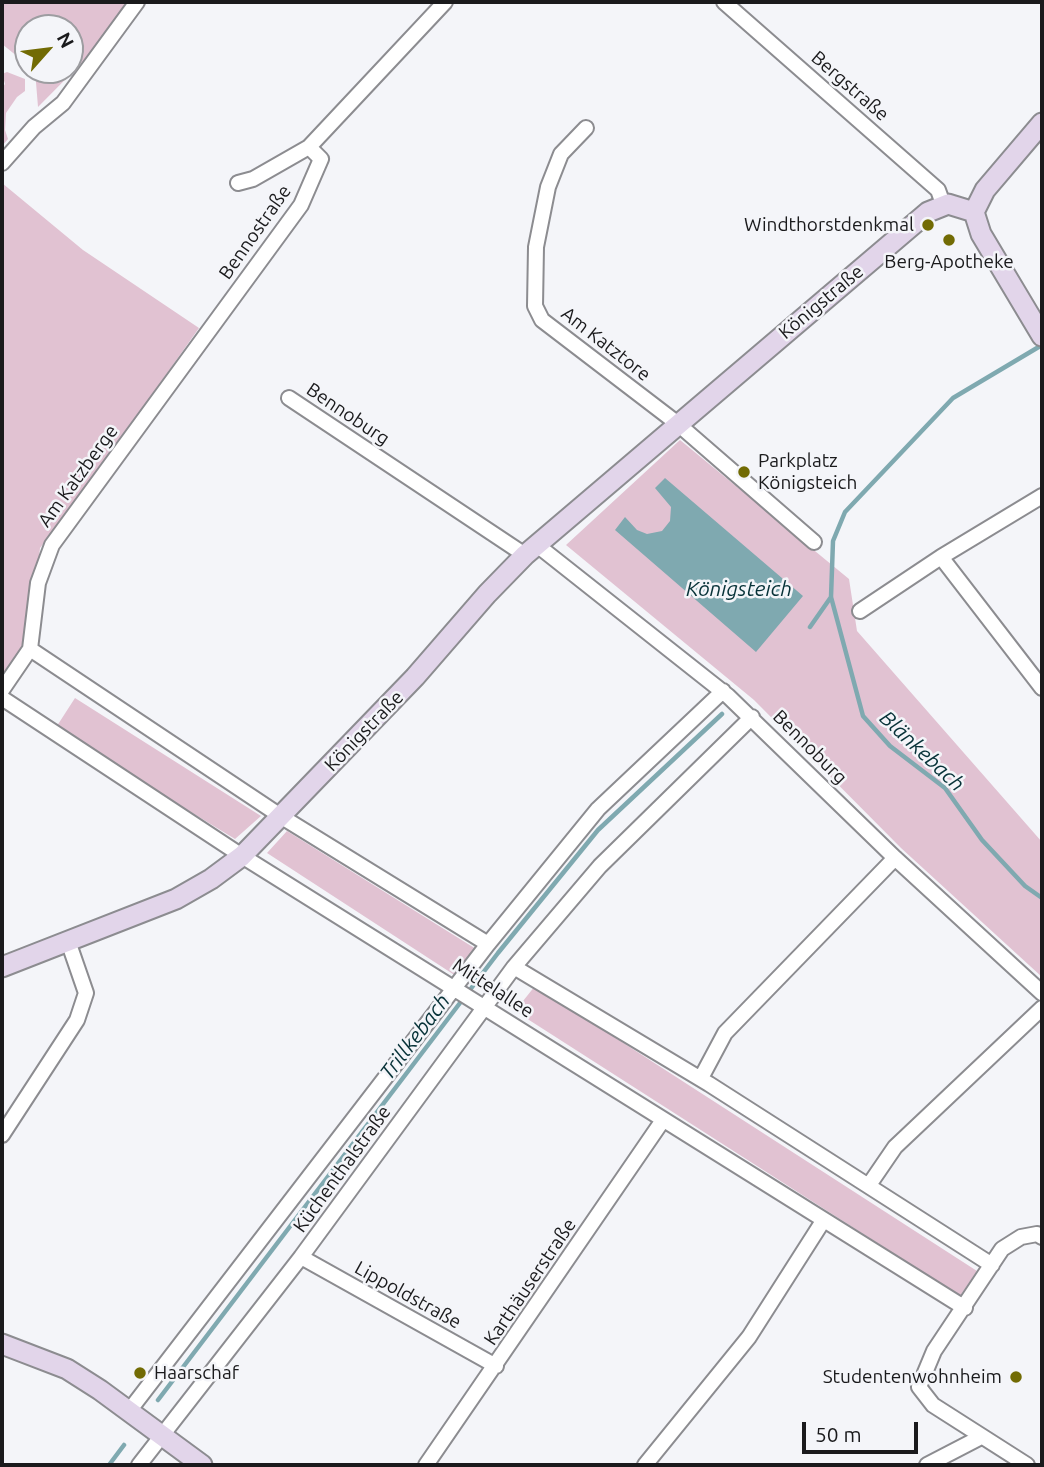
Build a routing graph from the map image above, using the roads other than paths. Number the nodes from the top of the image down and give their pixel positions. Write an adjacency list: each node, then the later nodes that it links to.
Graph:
1 (138, 2): 7 (street)
2 (445, 2): 6 (street, Bennostraße)
3 (724, 2): 9 (street, Bergstraße)
4 (1042, 123): 10 (street)
5 (586, 128): 14 (street, Am Katztore)
6 (309, 147): 8 (street, Bennostraße); 12 (street, Bennostraße)
7 (2, 163)
8 (239, 183)
9 (943, 204): 10 (street); 14 (street, Königstraße)
10 (974, 212): 11 (street)
11 (1042, 335)
12 (203, 337): 20 (street, Am Katzberge)
13 (289, 398): 17 (street, Bennoburg)
14 (678, 424): 16 (street); 17 (street, Königstraße)
15 (1042, 496): 18 (street)
16 (814, 542)
17 (531, 550): 23 (street, Bennoburg); 26 (street, Königstraße)
18 (942, 556): 19 (street); 21 (street)
19 (860, 611)
20 (30, 649): 22 (street, Am Katzberge); 26 (street, Mittelallee)
21 (1042, 688)
22 (2, 690)
23 (723, 691): 25 (street, Bennoburg); 30 (street, Küchenthalstraße)
24 (2, 698): 27 (street, Mittelallee)
25 (752, 717): 28 (street, Bennoburg); 32 (street, Küchenthalstraße)
26 (282, 817): 27 (street, Königstraße); 30 (street, Mittelallee)
27 (242, 856): 29 (street, Königstraße); 33 (street, Mittelallee)
28 (895, 859): 34 (street, Bennoburg); 37 (street)
29 (68, 941): 31 (street, Königstraße); 39 (street)
30 (488, 944): 33 (street, Küchenthalstraße)
31 (2, 967)
32 (514, 967): 35 (street, Küchenthalstraße); 37 (street, Mittelallee)
33 (456, 986): 35 (street, Mittelallee); 48 (street, Küchenthalstraße)
34 (1042, 993)
35 (486, 1007): 38 (street, Mittelallee); 43 (street, Küchenthalstraße)
36 (1042, 1008): 40 (street)
37 (701, 1078): 40 (street, Mittelallee)
38 (663, 1120): 41 (street, Mittelallee); 47 (street, Karthäuserstraße)
39 (2, 1135)
40 (869, 1185): 44 (street, Mittelallee)
41 (823, 1221): 45 (street, Mittelallee); 54 (street)
42 (1042, 1237): 44 (street)
43 (301, 1257): 47 (street, Lippoldstraße); 49 (street, Küchenthalstraße)
44 (992, 1265): 45 (street)
45 (965, 1308): 50 (street)
46 (2, 1344): 48 (street)
47 (496, 1366): 53 (street, Karthäuserstraße)
48 (129, 1411): 49 (street)
49 (161, 1435): 51 (street, Küchenthalstraße); 52 (street)
50 (981, 1437): 55 (street); 56 (street)
51 (139, 1465)
52 (202, 1465)
53 (426, 1465)
54 (645, 1465)
55 (927, 1465)
56 (1027, 1465)

